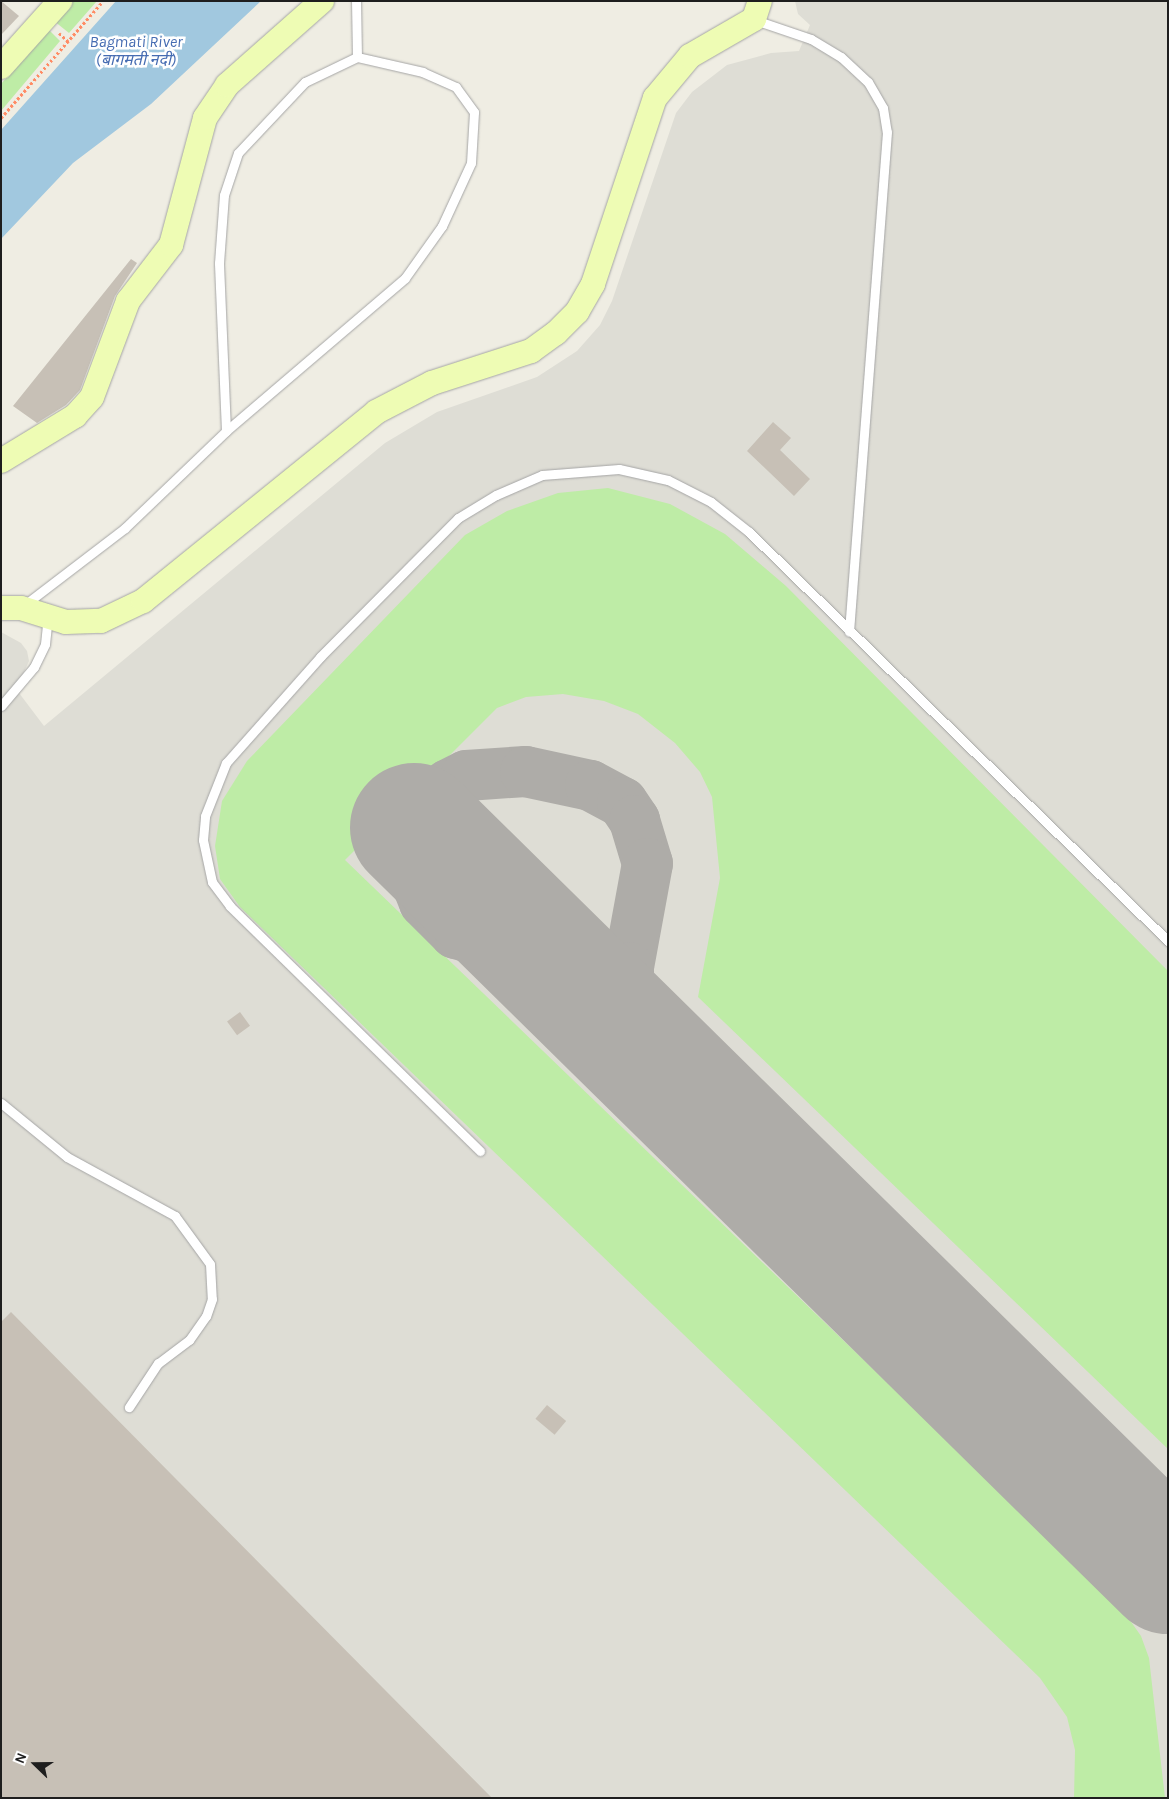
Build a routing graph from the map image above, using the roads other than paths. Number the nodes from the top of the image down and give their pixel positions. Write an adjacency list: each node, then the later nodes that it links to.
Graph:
1 (60, 1): 6 (main road)
2 (322, 1): 8 (main road)
3 (356, 1): 5 (lane)
4 (757, 10): 10 (main road); 11 (lane)
5 (357, 56): 7 (lane); 7 (lane)
6 (1, 67)
7 (226, 431): 9 (lane)
8 (1, 461)
9 (11, 608): 10 (main road)
10 (48, 617): 12 (lane)
11 (849, 632): 14 (lane); 17 (lane)
12 (1, 706)
13 (1168, 926): 14 (lane)
14 (1160, 934): 15 (lane)
15 (1168, 942)
16 (1, 1103): 18 (lane)
17 (480, 1151)
18 (129, 1407)

